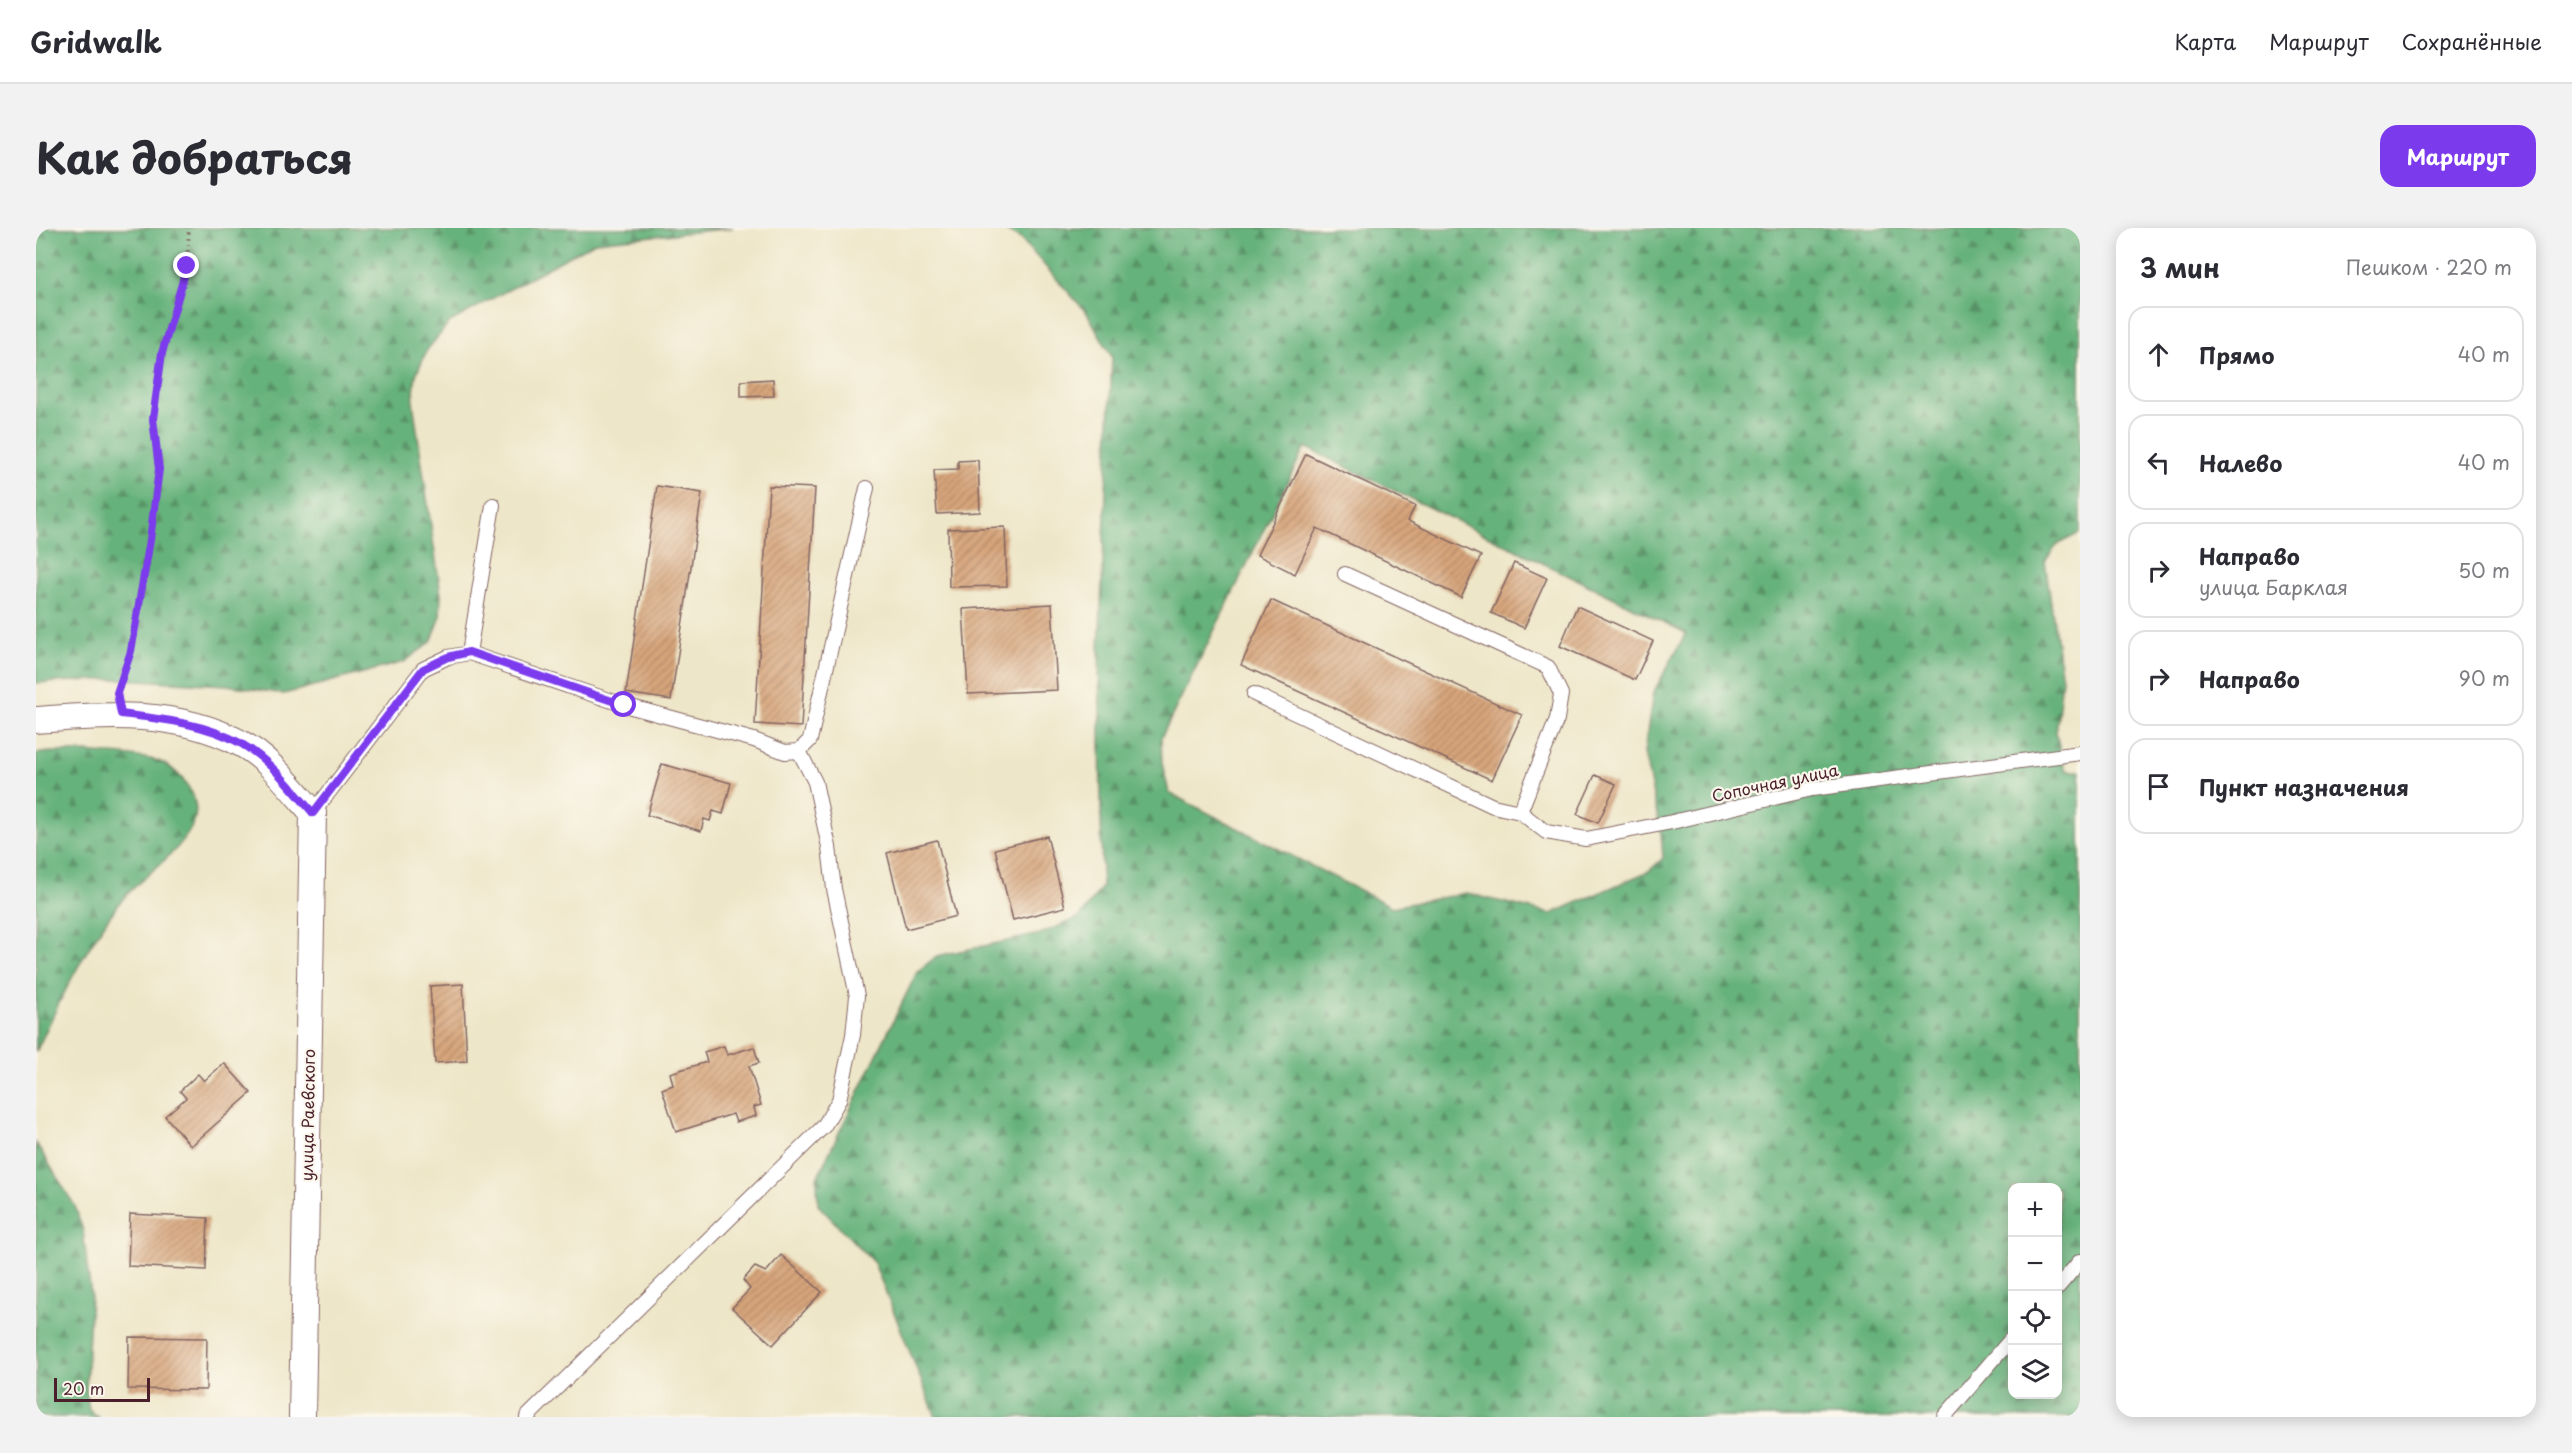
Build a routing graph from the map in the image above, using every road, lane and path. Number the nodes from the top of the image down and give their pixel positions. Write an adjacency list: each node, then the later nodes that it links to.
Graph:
1 (189, 228): 7 (path)
2 (867, 488): 9 (lane)
3 (493, 505): 5 (lane)
4 (1345, 574): 11 (lane)
5 (469, 652): 9 (lane); 12 (lane)
6 (1254, 694): 11 (lane)
7 (121, 714): 8 (street); 12 (street)
8 (36, 720)
9 (799, 751): 17 (lane)
10 (2080, 753): 11 (lane, Сопочная улица)
11 (1520, 812)
12 (313, 813): 16 (street, улица Раевского)
13 (2080, 1261): 14 (lane)
14 (2062, 1282)
15 (2008, 1344): 18 (lane)
16 (302, 1417)
17 (527, 1417)
18 (1944, 1417)

